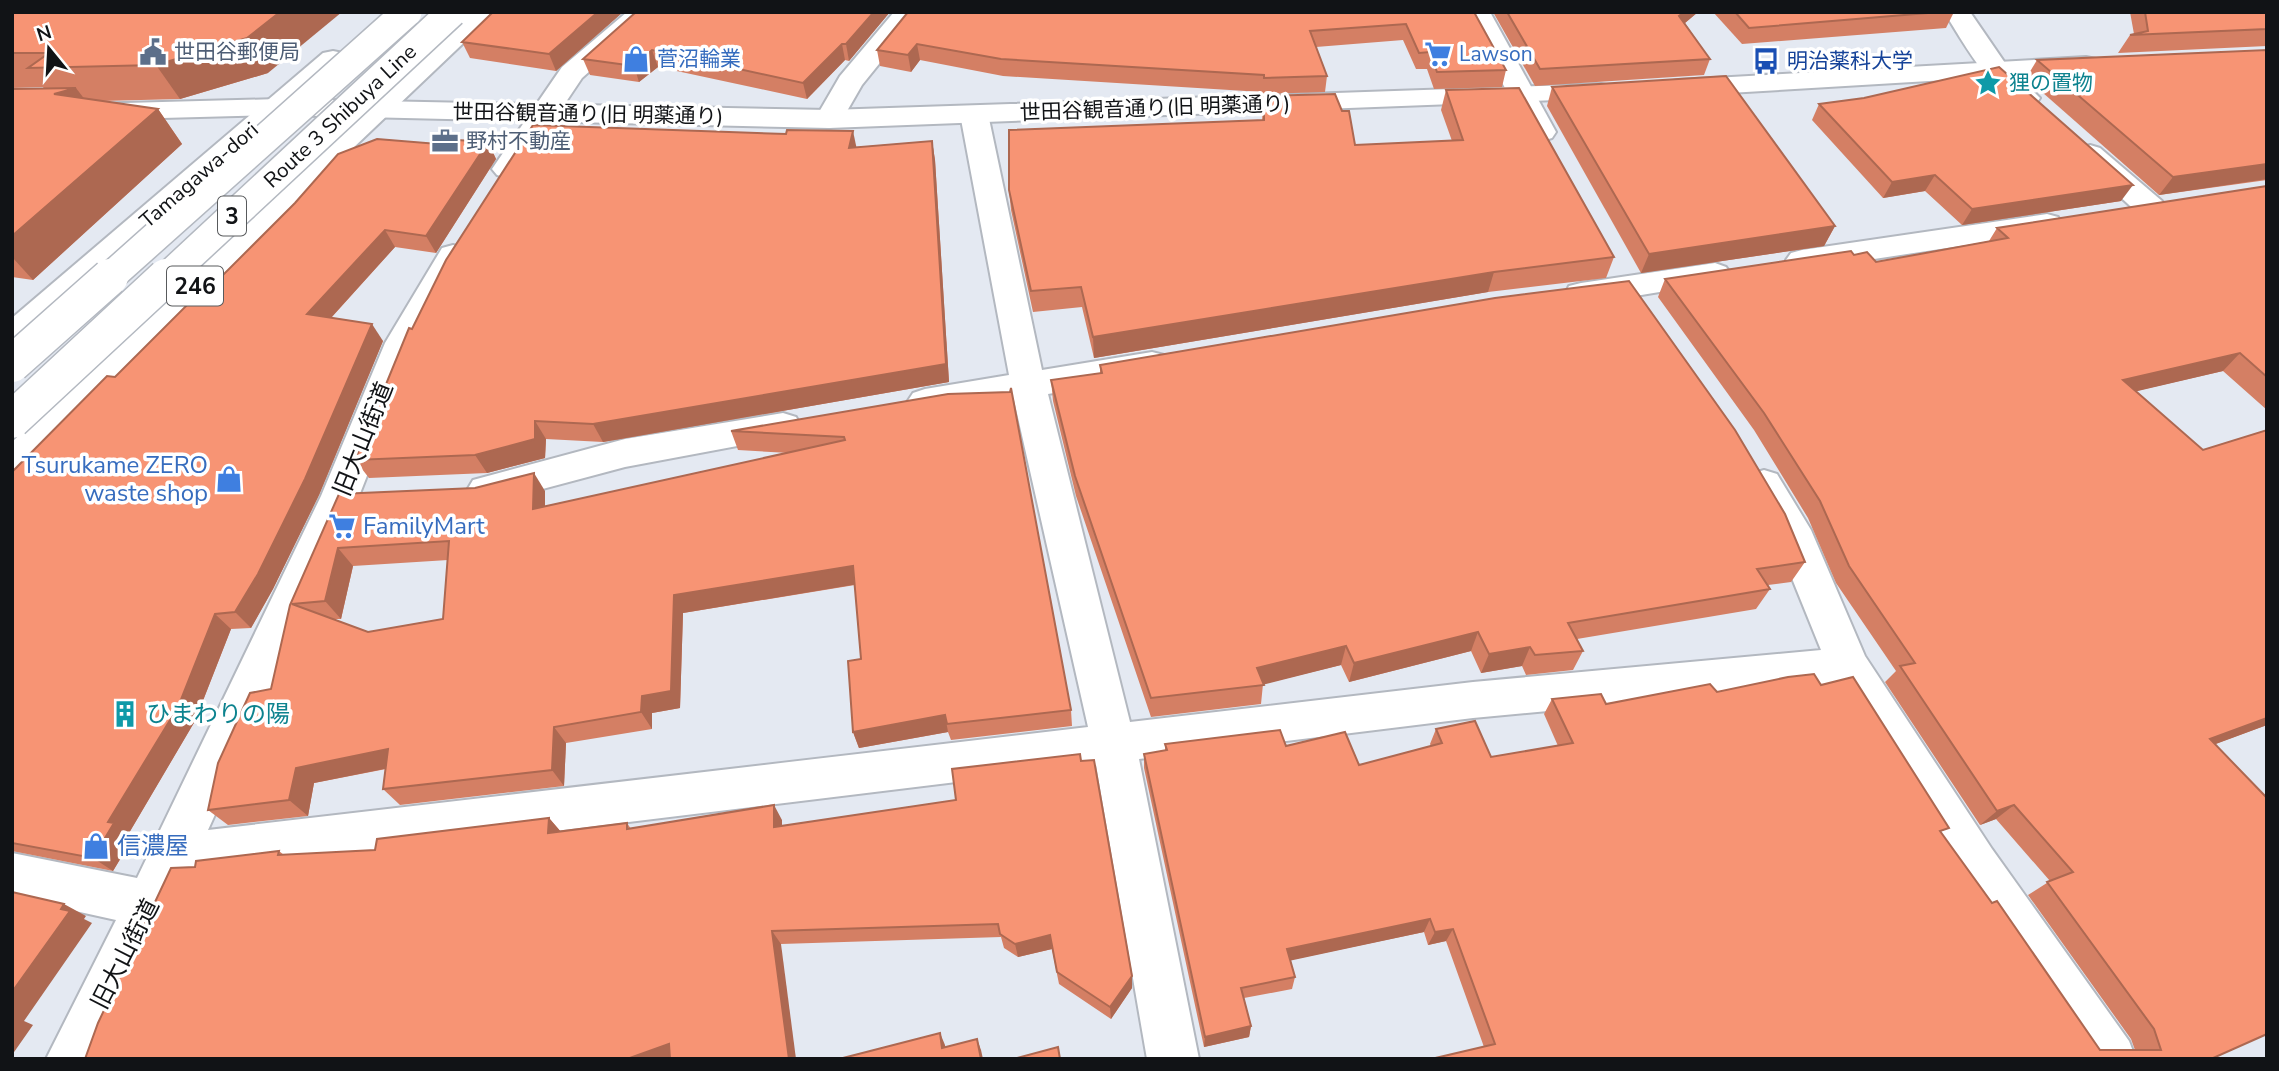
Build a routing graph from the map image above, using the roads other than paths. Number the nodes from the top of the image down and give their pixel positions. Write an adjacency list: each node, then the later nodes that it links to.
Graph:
1 (386, 12): 12 (main road, Tamagawa-dori)
2 (407, 12): 29 (main road, Route 3 Shibuya Line / 3, bridge)
3 (452, 12): 32 (main road, Route 3 Shibuya Line / 3, bridge)
4 (483, 12): 13 (main road, 246)
5 (643, 12): 16 (main road)
6 (908, 12): 17 (main road)
7 (1477, 12): 11 (main road)
8 (1957, 12): 10 (main road)
9 (2117, 63): 10 (main road, 世田谷観音通り(旧 明薬通り))
10 (1995, 69): 11 (main road, 世田谷観音通り(旧 明薬通り)); 20 (main road)
11 (1522, 97): 15 (main road, 世田谷観音通り(旧 明薬通り)); 18 (main road)
12 (278, 107): 13 (main road, 世田谷観音通り(旧 明薬通り)); 14 (main road, 世田谷観音通り(旧 明薬通り)); 27 (main road, Tamagawa-dori)
13 (379, 109): 16 (main road, 世田谷観音通り(旧 明薬通り)); 35 (main road, 246)
14 (12, 114)
15 (974, 114): 17 (main road, 世田谷観音通り(旧 明薬通り)); 30 (main road)
16 (541, 115): 17 (main road, 世田谷観音通り(旧 明薬通り)); 19 (main road)
17 (829, 118)
18 (1558, 160)
19 (491, 194)
20 (2112, 214)
21 (2072, 220): 24 (main road)
22 (471, 228): 38 (main road, 旧大山街道)
23 (1611, 253): 24 (main road)
24 (1631, 288): 25 (main road); 26 (main road)
25 (1553, 298)
26 (1654, 321)
27 (12, 337)
28 (1191, 358): 30 (main road)
29 (12, 364)
30 (1028, 384): 31 (main road); 40 (main road)
31 (894, 407)
32 (12, 420)
33 (813, 421): 36 (main road)
34 (1745, 452): 39 (main road)
35 (12, 464)
36 (447, 492)
37 (380, 494): 38 (main road)
38 (340, 496): 41 (main road, 旧大山街道)
39 (1849, 665): 40 (main road); 46 (main road)
40 (1114, 744): 41 (main road); 45 (main road)
41 (173, 856): 43 (main road, 旧大山街道)
42 (12, 875): 43 (main road)
43 (150, 904): 44 (main road, 旧大山街道)
44 (71, 1059)
45 (1173, 1059)
46 (2111, 1059)

